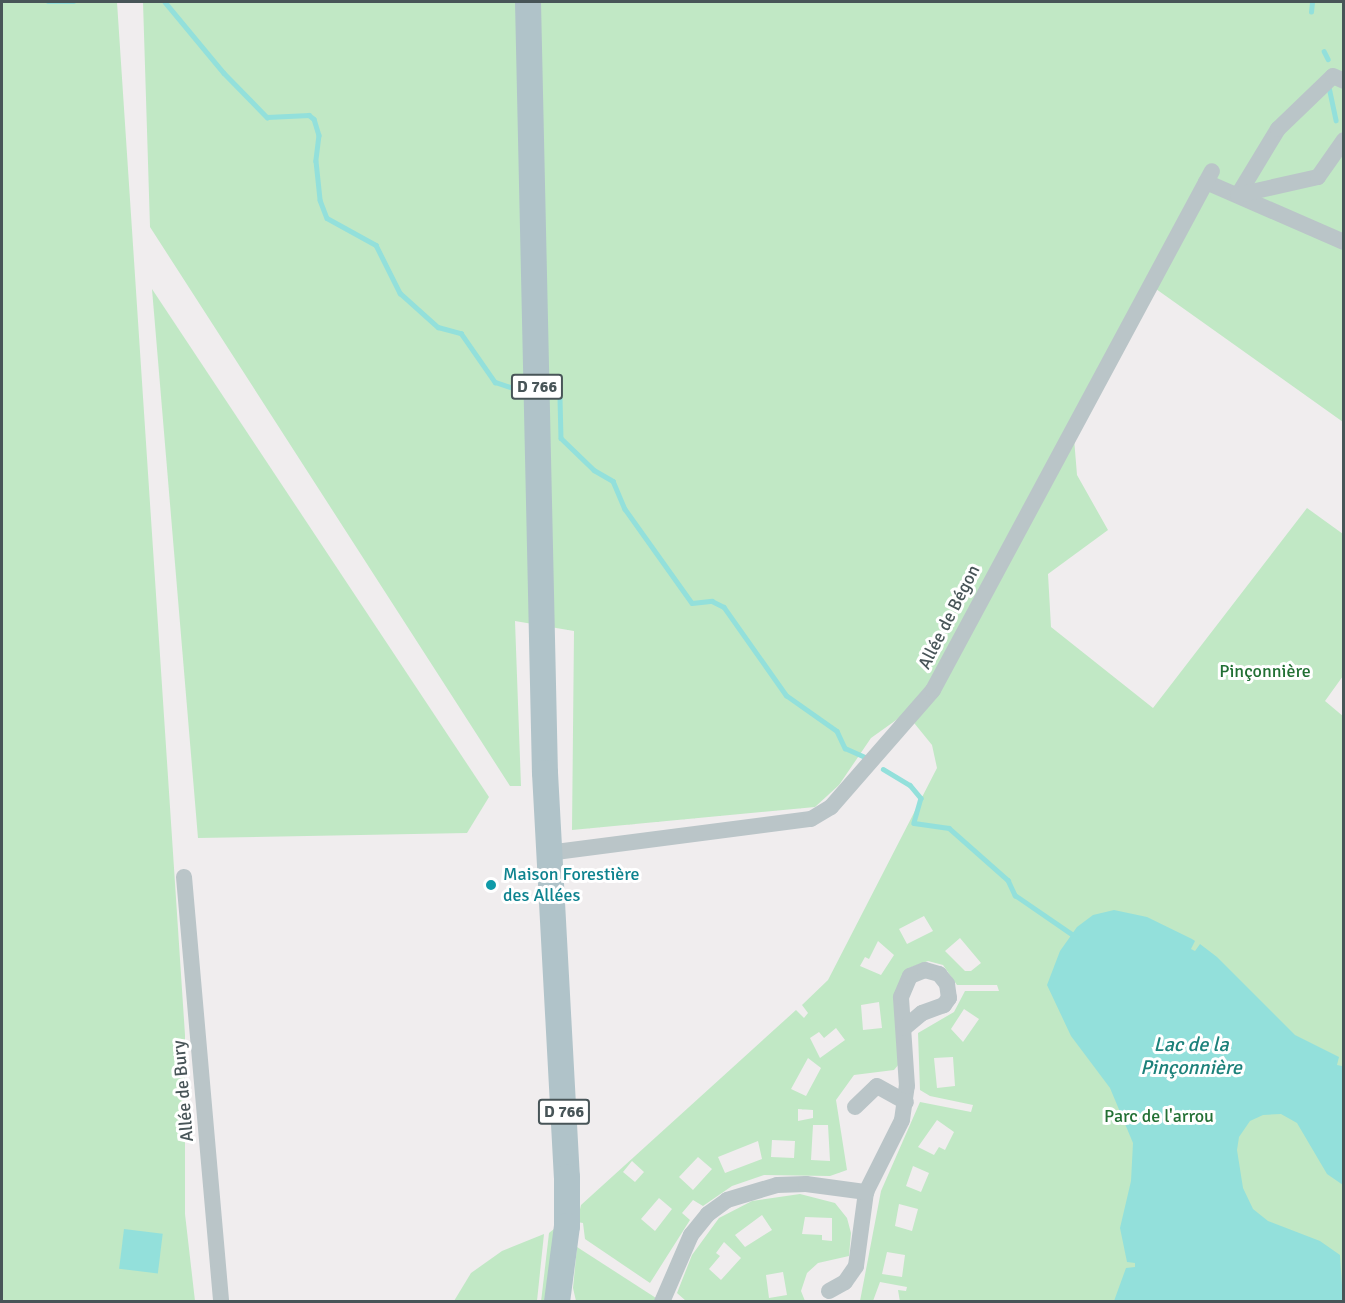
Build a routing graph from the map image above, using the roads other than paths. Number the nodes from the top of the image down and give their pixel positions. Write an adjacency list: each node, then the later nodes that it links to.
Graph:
1 (528, 2): 6 (main road, D 766)
2 (1344, 81): 4 (street)
3 (1344, 140): 4 (street)
4 (1238, 195): 5 (street); 6 (street, Allée de Bégon)
5 (1344, 242)
6 (548, 853): 12 (main road, D 766)
7 (184, 878): 14 (street, Allée de Bury)
8 (904, 1028): 9 (street)
9 (906, 1102): 10 (street); 11 (street)
10 (855, 1107)
11 (866, 1192): 13 (street); 17 (street)
12 (564, 1258): 15 (main road, D 766); 16 (main road, D 766)
13 (829, 1291)
14 (221, 1302)
15 (557, 1302)
16 (568, 1302)
17 (662, 1302)

